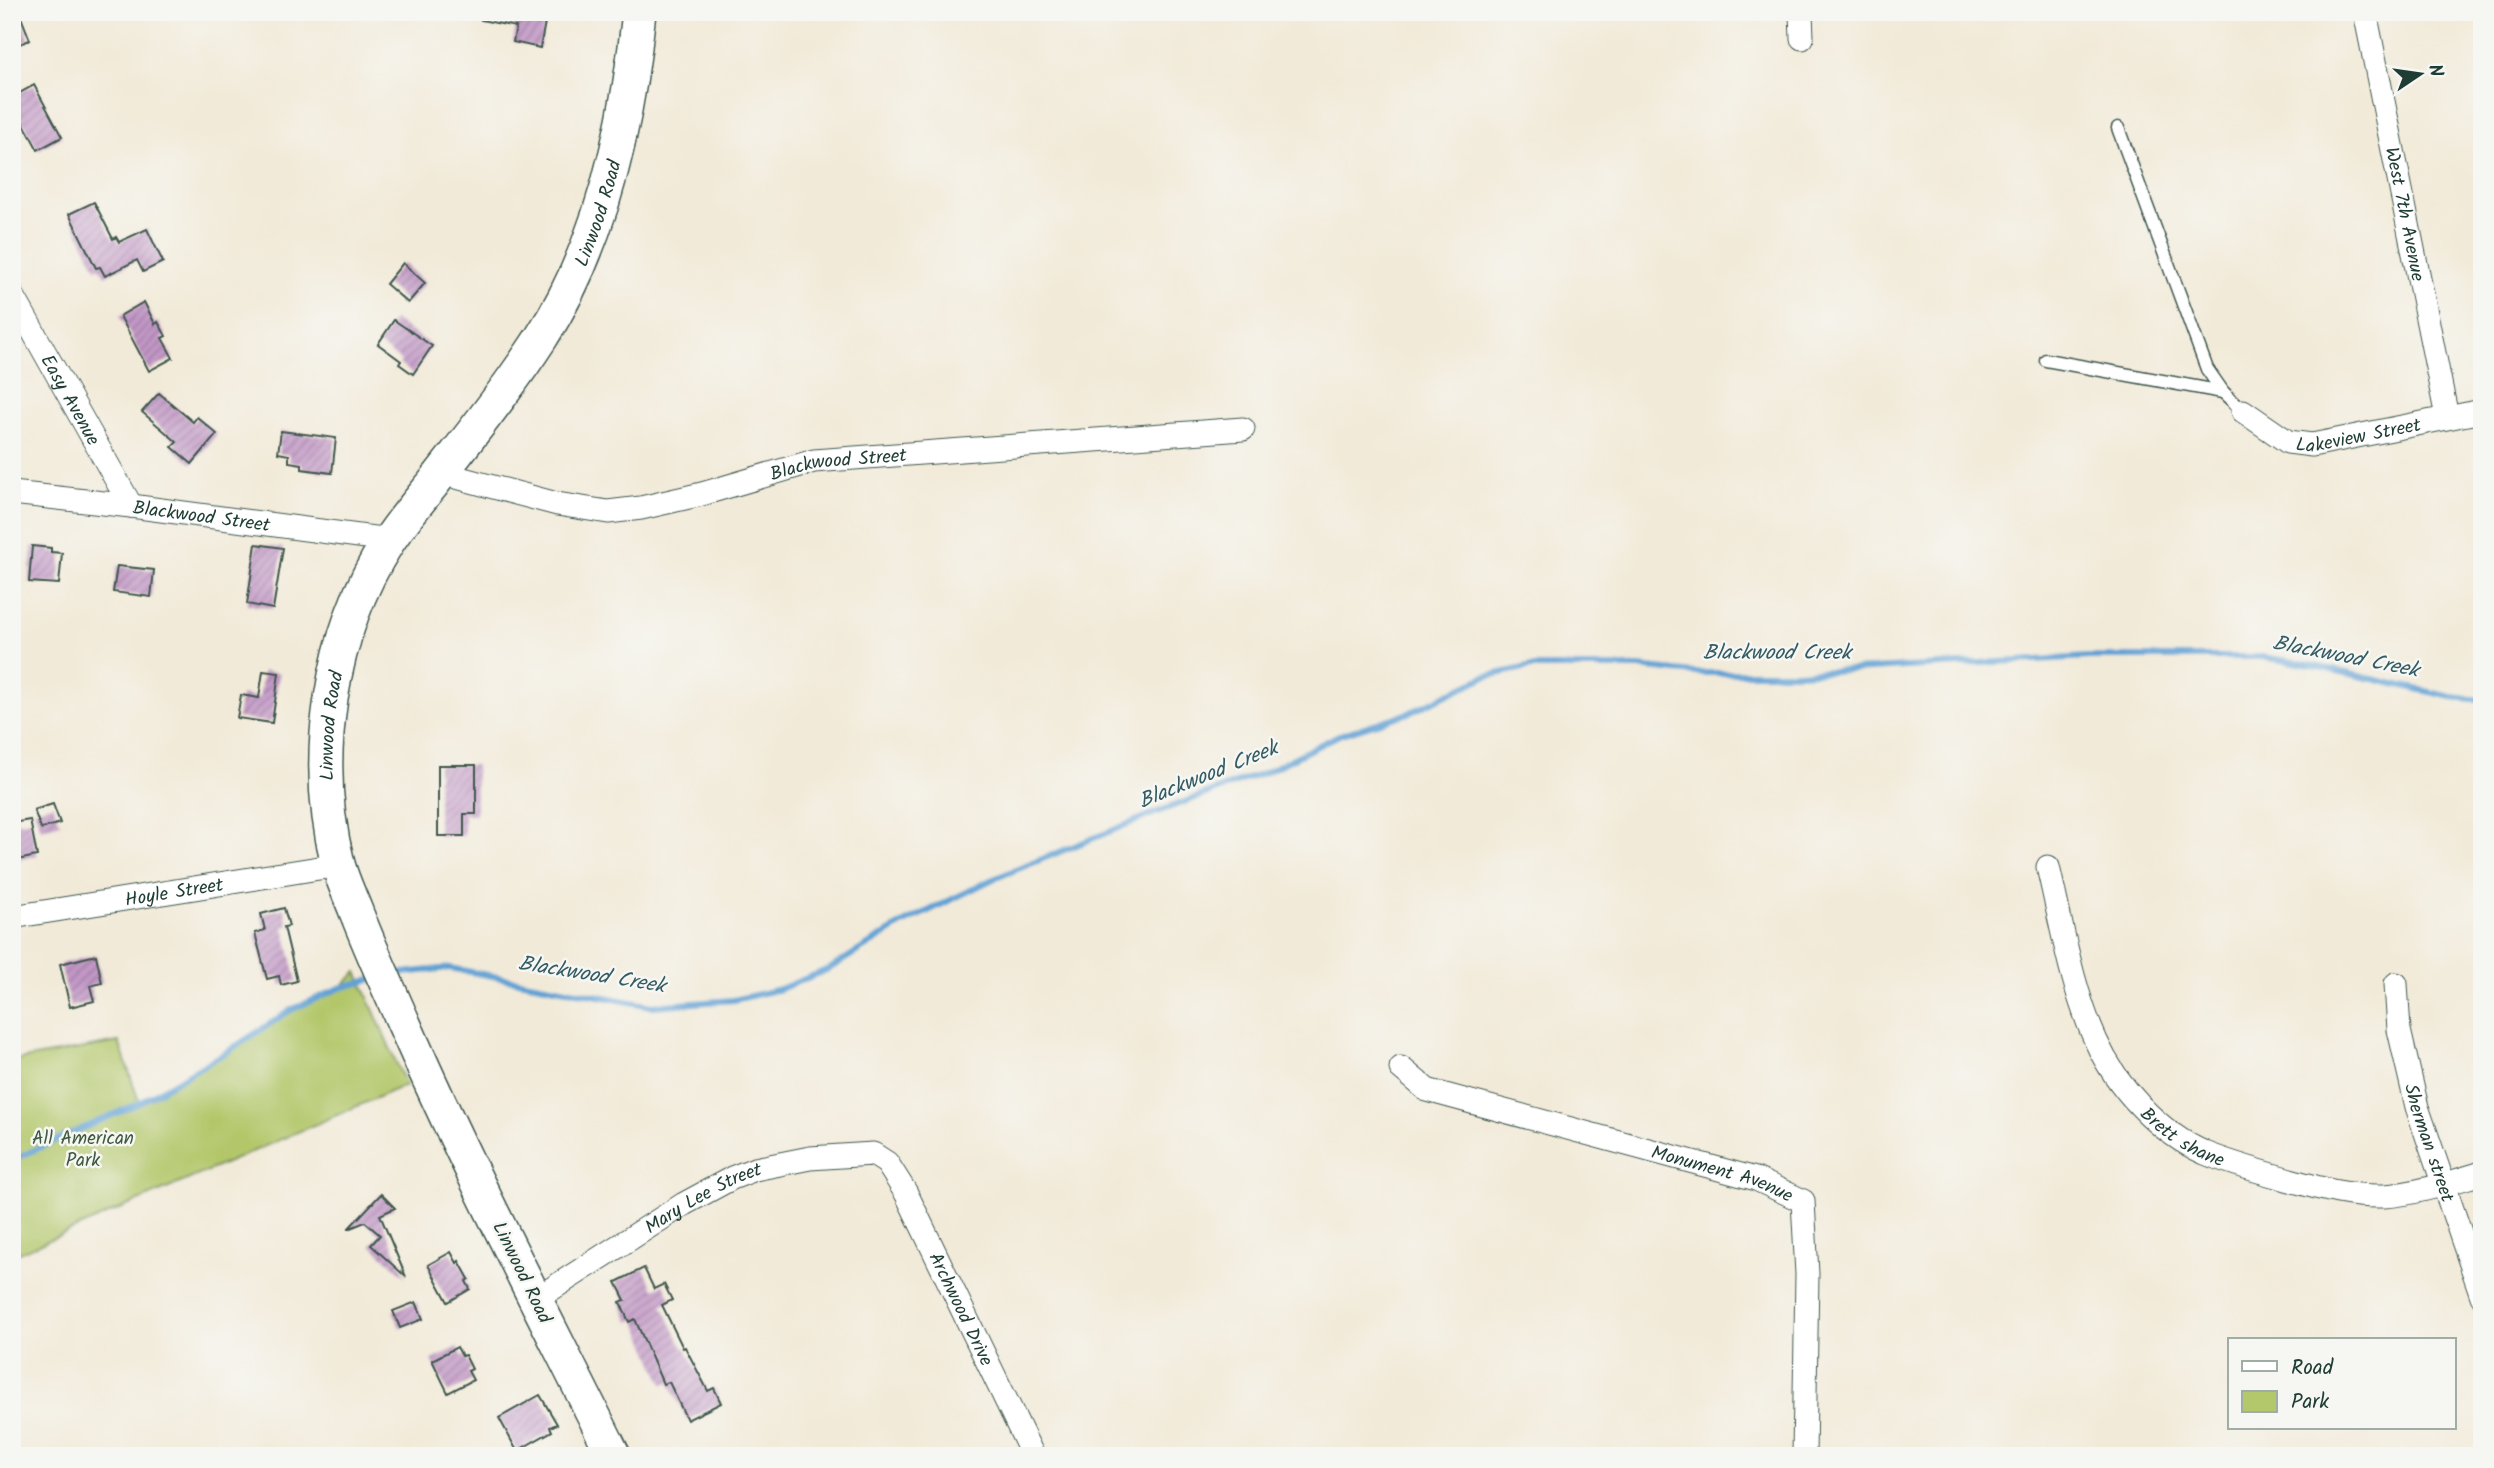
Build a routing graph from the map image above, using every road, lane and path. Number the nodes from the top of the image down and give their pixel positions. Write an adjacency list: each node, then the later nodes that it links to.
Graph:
1 (639, 12): 13 (main road, Linwood Road)
2 (1801, 12): 4 (street)
3 (2365, 12): 11 (street, West 7th Avenue)
4 (1802, 38)
5 (2118, 128): 8 (lane)
6 (12, 294): 15 (street, Easy Avenue)
7 (2046, 360): 8 (lane)
8 (2224, 392): 9 (lane)
9 (2243, 411): 11 (street, Lakeview Street)
10 (2482, 411): 11 (street, Lakeview Street)
11 (2447, 417)
12 (1243, 429): 13 (street, Blackwood Street)
13 (441, 473): 16 (main road, Linwood Road)
14 (12, 493): 15 (street, Blackwood Street)
15 (131, 506): 16 (street, Blackwood Street)
16 (389, 540): 17 (main road, Linwood Road)
17 (338, 865): 19 (street, Hoyle Street); 26 (main road, Linwood Road)
18 (2048, 867): 24 (street, Brett shane)
19 (12, 917)
20 (2396, 984): 24 (street, Sherman street)
21 (1401, 1068): 29 (street, Monument Avenue)
22 (887, 1163): 26 (street, Mary Lee Street); 28 (street, Archwood Drive)
23 (2482, 1173): 24 (street, Brett shane)
24 (2443, 1184): 25 (street, Sherman street)
25 (2482, 1296)
26 (536, 1299): 27 (main road, Linwood Road)
27 (614, 1456)
28 (1033, 1456)
29 (1804, 1456)

